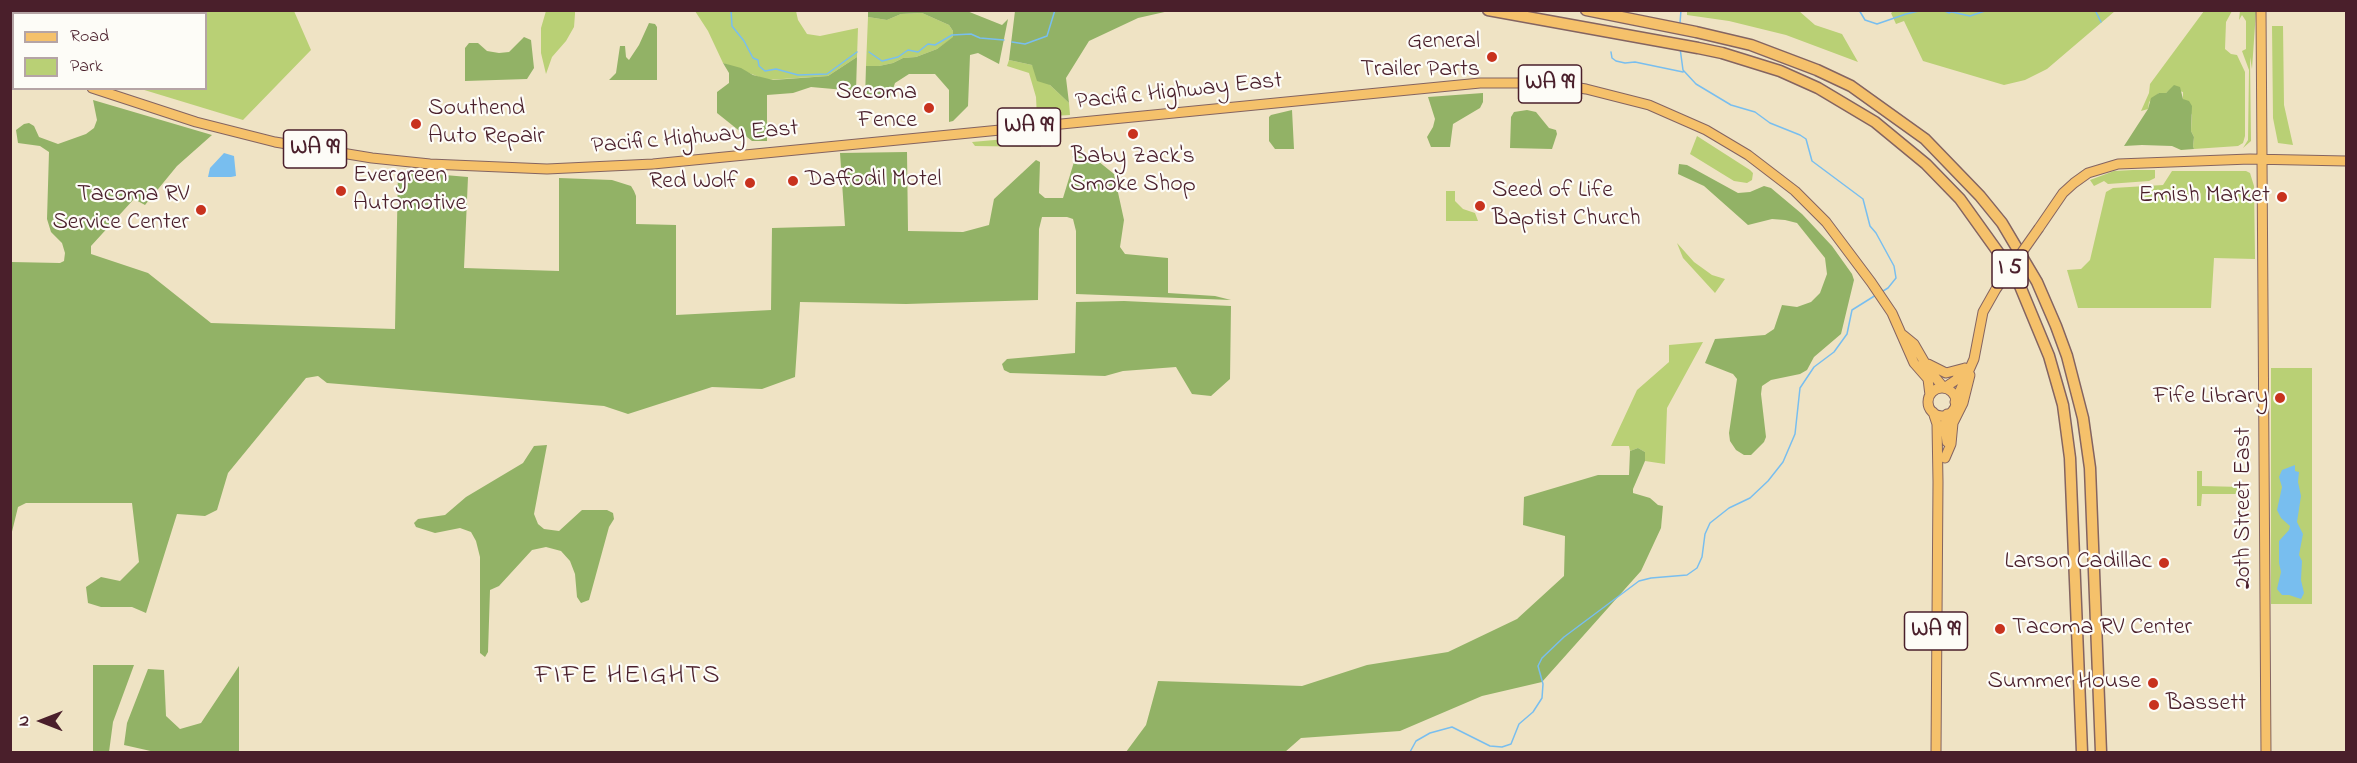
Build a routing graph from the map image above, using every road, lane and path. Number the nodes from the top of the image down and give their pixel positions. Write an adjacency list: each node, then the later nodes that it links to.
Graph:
1 (1488, 10): 18 (highway, I 5)
2 (1586, 10): 19 (highway, I 5)
3 (2261, 10): 5 (main road, 20th Street East)
4 (94, 90): 7 (main road, Pacific Highway East / WA 99)
5 (2261, 159): 6 (main road); 9 (main road, bridge); 20 (main road, 20th Street East)
6 (2346, 160)
7 (1903, 335): 8 (main road, Pacific Highway East / WA 99); 11 (main road, Pacific Highway East / WA 99)
8 (1922, 357): 9 (main road); 10 (main road, Pacific Highway East / WA 99)
9 (1969, 366): 10 (main road); 12 (main road); 15 (main road)
10 (1944, 388): 11 (main road); 12 (main road, WA 99)
11 (1930, 395): 13 (main road, WA 99)
12 (1955, 402): 14 (main road)
13 (1933, 412): 14 (main road); 16 (main road, WA 99)
14 (1947, 414): 15 (main road, WA 99)
15 (1945, 458): 16 (main road, WA 99)
16 (1938, 482): 17 (main road, WA 99)
17 (1936, 753)
18 (2082, 753)
19 (2101, 753)
20 (2266, 753)

